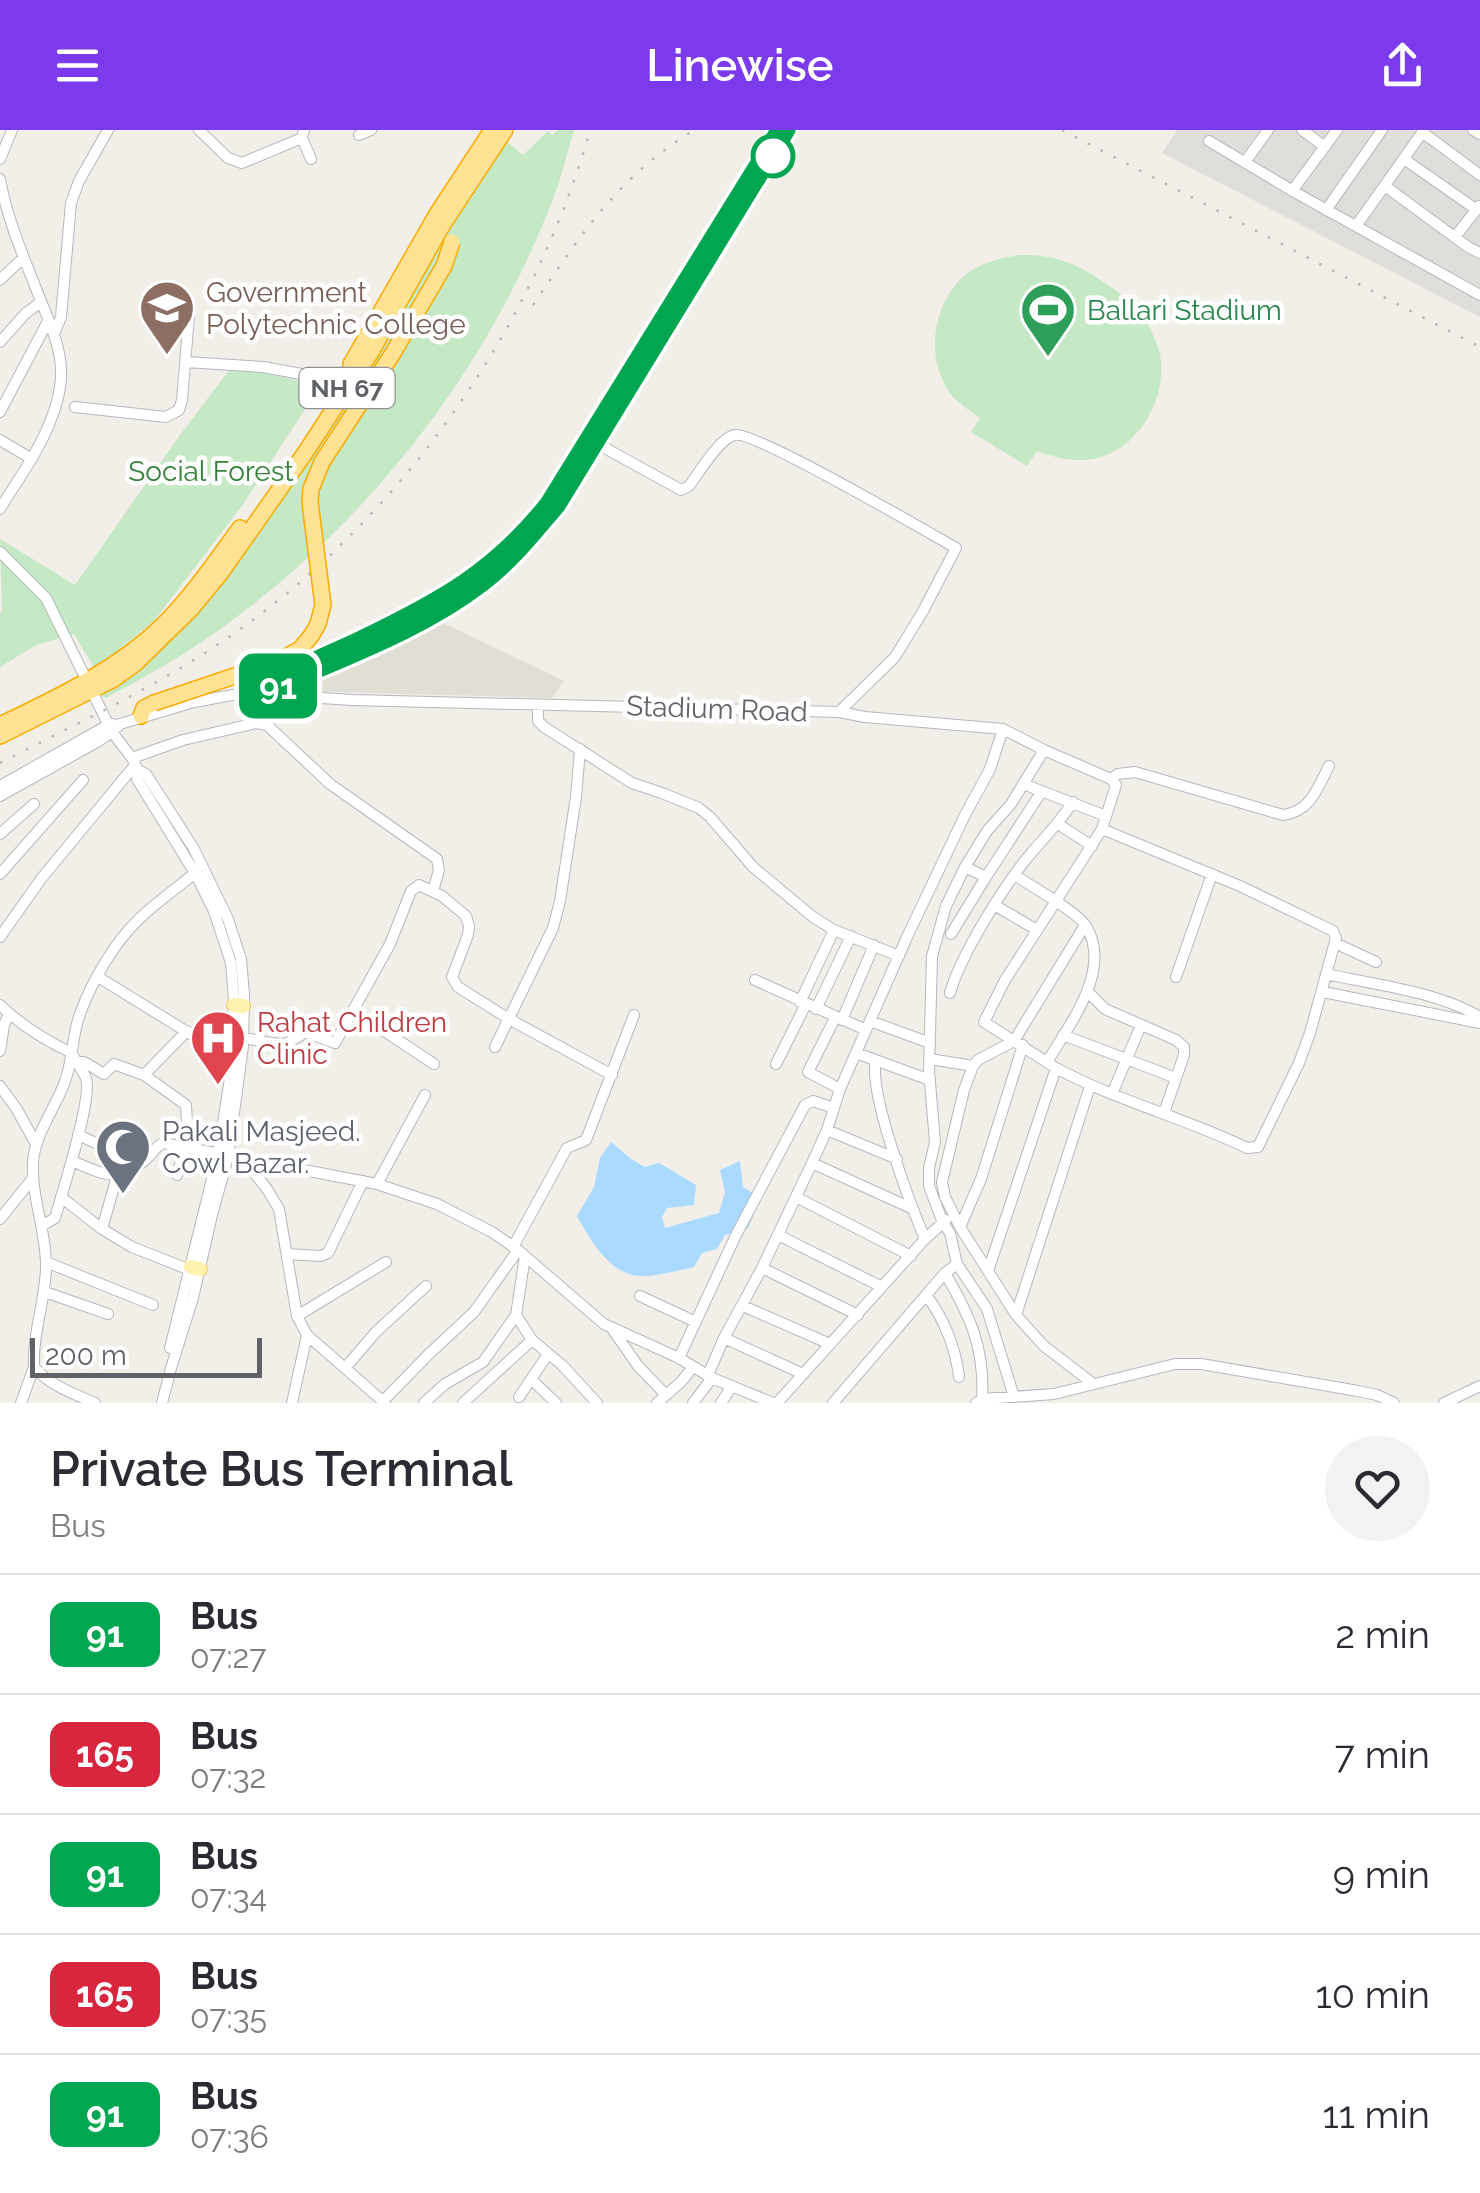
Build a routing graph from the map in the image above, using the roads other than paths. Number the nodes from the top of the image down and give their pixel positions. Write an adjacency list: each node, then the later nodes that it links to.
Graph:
1 (12, 130): 22 (street)
2 (108, 130): 43 (street)
3 (199, 130): 15 (street)
4 (372, 130): 17 (street)
5 (492, 130): 31 (highway)
6 (505, 130): 31 (highway, NH 67)
7 (778, 130): 20 (street)
8 (788, 130): 20 (street)
9 (1268, 130): 24 (street)
10 (1302, 130): 19 (street)
11 (1337, 130): 19 (street)
12 (1382, 130): 30 (street)
13 (1472, 130): 16 (street)
14 (1423, 131): 23 (street); 25 (street)
15 (303, 134): 21 (street)
16 (1480, 134)
17 (358, 136)
18 (1209, 141): 24 (street)
19 (1325, 146): 28 (street)
20 (772, 149): 50 (street)
21 (311, 158)
22 (0, 159)
23 (1404, 159): 27 (street); 29 (street)
24 (1245, 162): 28 (street)
25 (1480, 175)
26 (0, 179): 32 (street)
27 (1385, 186): 33 (street); 35 (street)
28 (1292, 191): 30 (street)
29 (1478, 208): 35 (street)
30 (1326, 210): 33 (street)
31 (442, 217): 46 (highway); 55 (highway, NH 67); 59 (highway, bridge)
32 (12, 222): 34 (street); 37 (street)
33 (1356, 226): 39 (street)
34 (0, 231)
35 (1455, 237): 36 (street)
36 (1480, 253)
37 (24, 258): 38 (street); 40 (street)
38 (0, 280)
39 (1480, 295)
40 (41, 302): 42 (street); 44 (street)
41 (189, 316): 45 (street)
42 (48, 321): 43 (street); 48 (street)
43 (54, 334): 51 (street)
44 (0, 342)
45 (186, 362): 46 (street); 47 (street)
46 (340, 381): 55 (highway)
47 (75, 407)
48 (0, 412)
49 (0, 440): 51 (street)
50 (592, 441): 56 (street); 58 (street, Stadium Road)
51 (32, 459): 52 (street)
52 (3, 495): 53 (street)
53 (0, 509)
54 (0, 552): 55 (street)
55 (90, 686): 60 (highway); 61 (street); 63 (highway, NH 67)
56 (256, 691): 57 (street, Stadium Road); 59 (street)
57 (538, 712): 58 (street, Stadium Road); 64 (street)
58 (839, 712): 62 (street)
59 (141, 716): 61 (street)
60 (0, 725)
61 (111, 729): 66 (street); 70 (street); 73 (street)
62 (1003, 729): 65 (street); 101 (street)
63 (0, 736)
64 (580, 748): 93 (street); 116 (street)
65 (1044, 750): 69 (street); 71 (street)
66 (135, 764): 84 (street); 89 (street); 96 (street)
67 (1329, 766): 71 (street)
68 (82, 780): 85 (street)
69 (1023, 784): 72 (street); 83 (street)
70 (0, 786)
71 (1113, 788): 76 (street)
72 (1042, 791): 74 (street); 80 (street)
73 (0, 796)
74 (1073, 802): 76 (street); 77 (street)
75 (34, 804): 79 (street)
76 (1106, 816): 78 (street)
77 (1058, 824): 81 (street); 82 (street)
78 (1102, 828): 81 (street); 86 (street)
79 (0, 834)
80 (1011, 840): 82 (street); 87 (street)
81 (1092, 846): 90 (street)
82 (1032, 853): 88 (street)
83 (965, 867): 87 (street); 124 (street)
84 (199, 869): 104 (street); 111 (street)
85 (0, 874)
86 (1212, 874): 98 (street); 105 (street)
87 (986, 876): 95 (street)
88 (1016, 876): 90 (street); 91 (street)
89 (434, 890): 114 (street); 116 (street)
90 (1056, 901): 92 (street); 94 (street)
91 (996, 906): 94 (street); 110 (street)
92 (1086, 925): 108 (street); 125 (street)
93 (834, 930): 97 (street); 112 (street)
94 (1037, 930): 125 (street)
95 (951, 934)
96 (0, 935)
97 (851, 936): 99 (street); 112 (street)
98 (1335, 943): 100 (street); 103 (street)
99 (874, 945): 101 (street); 117 (street)
100 (1359, 953): 102 (street); 107 (street)
101 (899, 956): 120 (street)
102 (1376, 962)
103 (1326, 974): 107 (street); 109 (street)
104 (98, 976): 121 (street); 130 (street)
105 (1176, 977)
106 (755, 980): 112 (street)
107 (1355, 980): 118 (street)
108 (1088, 992): 119 (street); 122 (street)
109 (1322, 992): 118 (street); 148 (street)
110 (950, 993)
111 (239, 1005): 123 (street); 153 (street)
112 (807, 1005): 117 (street); 135 (street)
113 (4, 1010): 128 (street); 130 (street)
114 (354, 1011): 123 (street); 134 (street)
115 (634, 1015): 139 (street)
116 (509, 1019): 127 (street); 139 (street)
117 (838, 1019): 120 (street); 144 (street)
118 (1480, 1020)
119 (1141, 1025): 132 (street); 140 (street)
120 (868, 1026): 124 (street); 129 (street)
121 (187, 1032): 126 (street); 138 (street)
122 (1063, 1035): 132 (street); 136 (street)
123 (244, 1038): 153 (street)
124 (930, 1043): 131 (street)
125 (1019, 1043): 136 (street); 137 (street); 171 (street)
126 (210, 1046)
127 (496, 1047)
128 (0, 1051)
129 (856, 1053): 133 (street); 144 (street)
130 (74, 1057): 138 (street); 150 (street); 151 (street)
131 (930, 1059): 137 (street); 141 (street)
132 (1126, 1060): 140 (street); 145 (street)
133 (876, 1061): 141 (street); 154 (street)
134 (434, 1064)
135 (776, 1064)
136 (1052, 1065): 143 (street); 183 (street)
137 (973, 1066): 167 (street)
138 (144, 1075): 152 (street)
139 (612, 1075): 175 (street)
140 (1176, 1078): 148 (street)
141 (930, 1080): 169 (street)
142 (0, 1086): 151 (street)
143 (1090, 1086): 145 (street); 194 (street)
144 (840, 1089): 147 (street)
145 (1112, 1094): 148 (street)
146 (426, 1096): 163 (street)
147 (834, 1108): 149 (street); 197 (street)
148 (1164, 1112)
149 (827, 1130): 154 (street); 157 (street)
150 (78, 1135): 156 (street); 158 (street)
151 (36, 1144): 161 (street)
152 (188, 1148): 153 (street); 158 (street); 159 (street)
153 (223, 1156): 155 (street); 182 (street)
154 (896, 1159): 166 (street)
155 (243, 1160): 162 (street); 176 (street)
156 (72, 1161): 160 (street); 164 (street)
157 (812, 1163): 165 (street); 166 (street)
158 (135, 1167): 160 (street)
159 (178, 1174)
160 (118, 1176): 172 (street)
161 (33, 1178): 168 (street); 170 (street)
162 (363, 1181): 163 (street); 176 (street)
163 (378, 1184): 175 (street)
164 (61, 1197): 170 (street); 172 (street)
165 (796, 1198): 173 (street); 177 (street)
166 (912, 1208): 174 (street)
167 (953, 1214): 169 (street); 171 (street)
168 (0, 1219)
169 (943, 1223): 174 (street); 180 (street)
170 (43, 1225): 178 (street)
171 (960, 1228): 183 (street)
172 (102, 1229): 182 (street)
173 (778, 1235): 181 (street); 186 (street)
174 (925, 1239): 177 (street)
175 (518, 1251): 196 (street); 198 (street); 221 (street)
176 (287, 1254): 195 (street)
177 (911, 1256): 186 (street)
178 (46, 1262): 187 (street); 190 (street)
179 (386, 1262): 195 (street)
180 (956, 1264): 184 (street); 216 (street)
181 (762, 1268): 191 (street); 193 (street)
182 (194, 1269): 224 (street)
183 (988, 1270): 194 (street)
184 (945, 1273): 188 (street); 220 (street)
185 (426, 1286): 207 (street)
186 (882, 1288): 193 (street)
187 (45, 1292): 192 (street); 205 (street)
188 (926, 1295): 210 (street); 233 (street)
189 (640, 1296): 197 (street)
190 (153, 1305)
191 (744, 1306): 200 (street); 202 (street)
192 (108, 1314)
193 (858, 1315): 202 (street)
194 (1016, 1315): 212 (street)
195 (297, 1316): 199 (street)
196 (516, 1316): 201 (street); 226 (street)
197 (696, 1322): 204 (street)
198 (612, 1329): 204 (street); 217 (street)
199 (307, 1336): 207 (street); 225 (street)
200 (724, 1338): 208 (street); 209 (street)
201 (532, 1340): 203 (street); 227 (street)
202 (830, 1344): 208 (street)
203 (548, 1354): 211 (street); 229 (street)
204 (679, 1358): 206 (street)
205 (34, 1367): 222 (street); 223 (street)
206 (694, 1367): 209 (street); 217 (street)
207 (345, 1368): 221 (street)
208 (803, 1374): 232 (street)
209 (710, 1377): 213 (street); 230 (street)
210 (958, 1377)
211 (532, 1380): 219 (street); 228 (street)
212 (1092, 1384): 216 (street); 234 (street)
213 (732, 1386): 218 (street); 231 (street)
214 (1480, 1386): 215 (street)
215 (1467, 1392): 235 (street); 236 (street)
216 (1014, 1397): 220 (street)
217 (661, 1399)
218 (752, 1400): 232 (street)
219 (519, 1401)
220 (979, 1401)
221 (384, 1402)
222 (21, 1403)
223 (94, 1403)
224 (159, 1403)
225 (292, 1403)
226 (424, 1403)
227 (463, 1403)
228 (556, 1403)
229 (597, 1403)
230 (693, 1403)
231 (721, 1403)
232 (775, 1403)
233 (833, 1403)
234 (1394, 1403)
235 (1444, 1403)
236 (1476, 1403)

